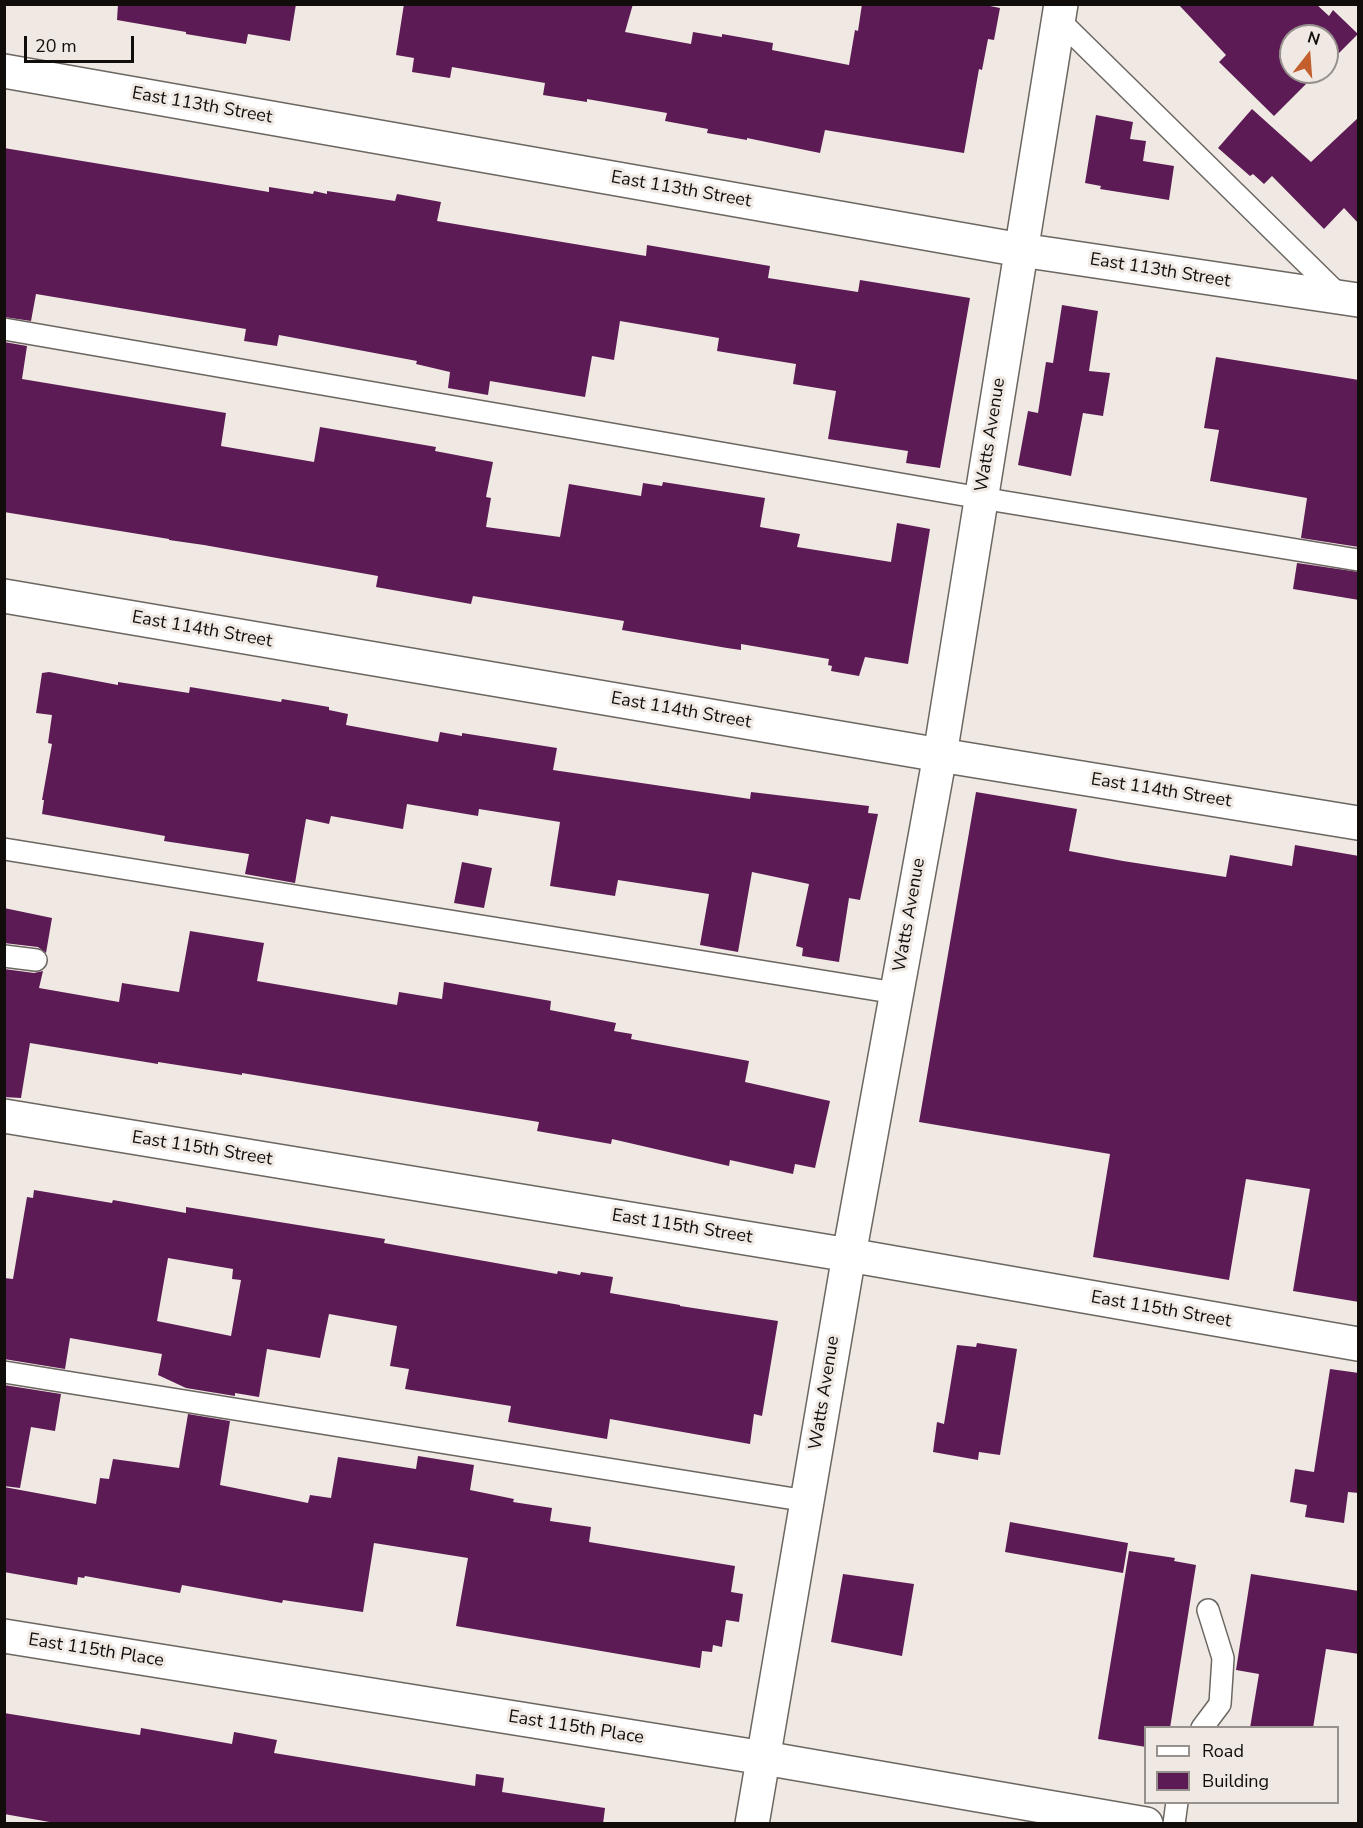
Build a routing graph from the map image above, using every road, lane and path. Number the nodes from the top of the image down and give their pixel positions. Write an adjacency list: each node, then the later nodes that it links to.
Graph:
1 (1060, 12): 3 (street, Watts Avenue); 4 (lane)
2 (4, 71): 3 (street, East 113th Street)
3 (1021, 250): 4 (street, East 113th Street); 6 (street, Watts Avenue)
4 (1350, 299)
5 (4, 329): 6 (lane)
6 (981, 498): 7 (lane); 9 (street, Watts Avenue)
7 (1359, 560)
8 (4, 596): 9 (street, East 114th Street)
9 (939, 755): 10 (street, East 114th Street); 14 (street, Watts Avenue)
10 (1359, 823)
11 (4, 849): 14 (lane)
12 (4, 956): 13 (lane)
13 (36, 960)
14 (896, 993): 16 (street, Watts Avenue)
15 (4, 1116): 16 (street, East 115th Street)
16 (849, 1255): 17 (street, East 115th Street); 19 (street, Watts Avenue)
17 (1359, 1344)
18 (4, 1372): 19 (lane)
19 (807, 1501): 23 (street, Watts Avenue)
20 (1208, 1610): 22 (lane)
21 (4, 1636): 23 (street, East 115th Place)
22 (1204, 1726)
23 (764, 1758): 25 (street, Watts Avenue); 26 (street, East 115th Place)
24 (1177, 1804): 27 (lane)
25 (752, 1824)
26 (1146, 1824)
27 (1174, 1824)

